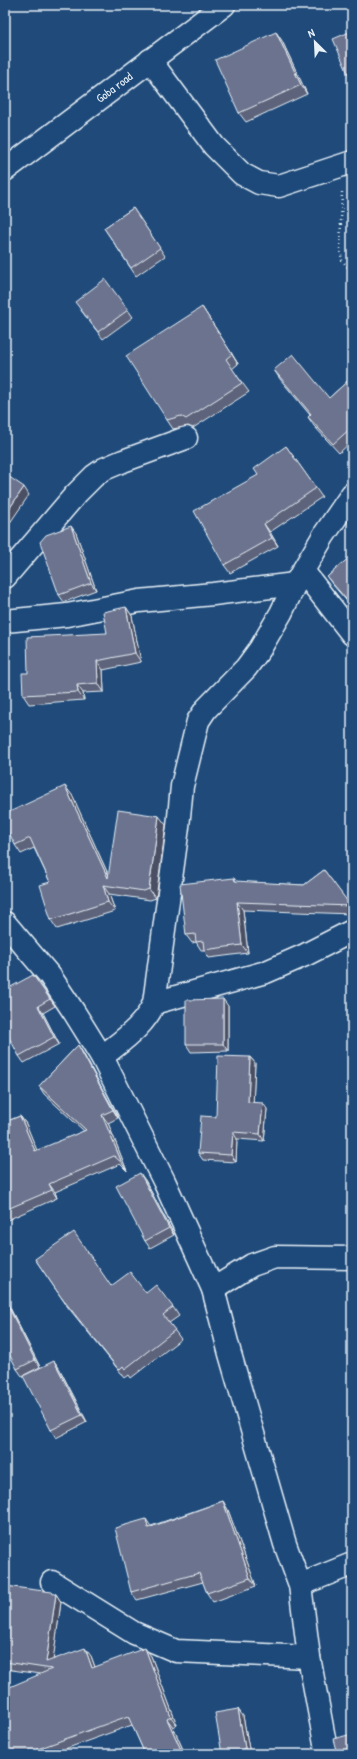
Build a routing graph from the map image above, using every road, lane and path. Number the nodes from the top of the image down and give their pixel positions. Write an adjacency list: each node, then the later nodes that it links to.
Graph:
1 (224, 5): 2 (street, Goba road)
2 (150, 60): 3 (street); 4 (street, Goba road)
3 (348, 164): 5 (path)
4 (5, 170)
5 (352, 273)
6 (186, 438): 8 (street)
7 (352, 494): 9 (street)
8 (5, 577)
9 (299, 577): 10 (street); 11 (street); 14 (street)
10 (5, 621)
11 (352, 634)
12 (5, 923): 15 (street)
13 (352, 931): 14 (street)
14 (154, 1003): 15 (street)
15 (102, 1057): 17 (street)
16 (352, 1258): 17 (street)
17 (213, 1289): 20 (street)
18 (352, 1564): 20 (street)
19 (52, 1582): 21 (street)
20 (300, 1585): 21 (street)
21 (309, 1657): 22 (street)
22 (327, 1754)

